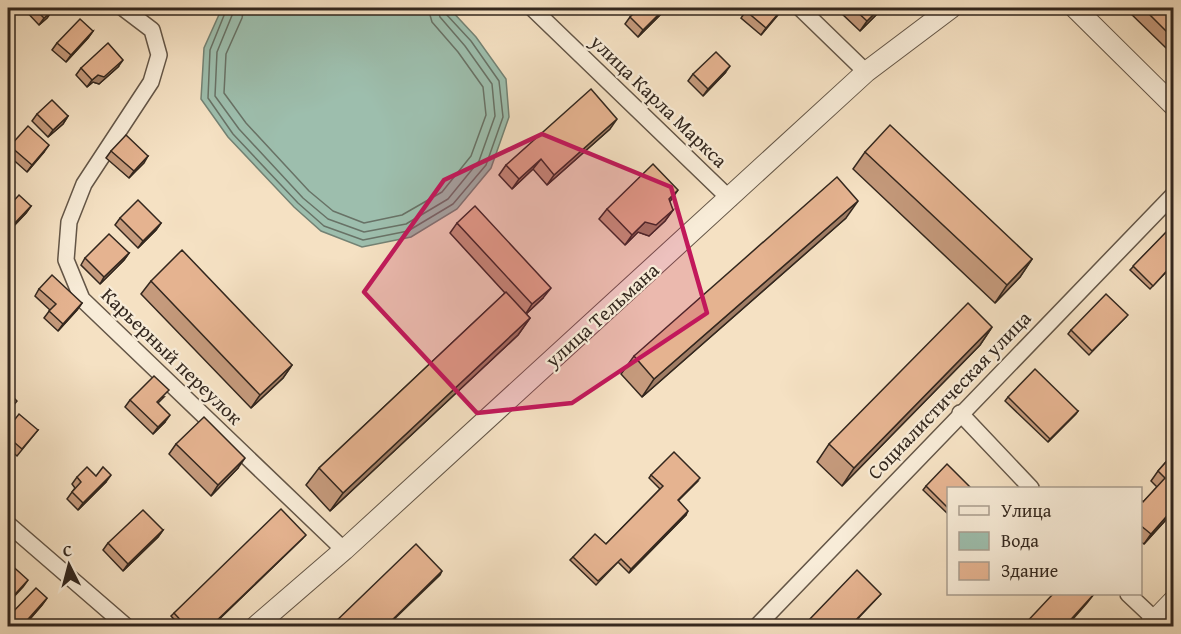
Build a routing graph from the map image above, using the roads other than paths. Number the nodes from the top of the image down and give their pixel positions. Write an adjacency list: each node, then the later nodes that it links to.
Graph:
1 (123, 8): 13 (street, Карьерный переулок)
2 (532, 8): 9 (street, улица Карла Маркса)
3 (801, 8): 6 (street)
4 (951, 8): 6 (street, улица Тельмана)
5 (1075, 8): 7 (street)
6 (866, 72): 9 (street, улица Тельмана)
7 (1173, 106)
8 (1173, 194): 10 (street, Социалистическая улица)
9 (730, 199): 13 (street, улица Тельмана)
10 (960, 413): 11 (street); 19 (street, Социалистическая улица)
11 (1029, 487)
12 (8, 524): 17 (street)
13 (344, 550): 18 (street, улица Тельмана)
14 (1129, 595): 16 (street)
15 (1173, 600): 16 (street)
16 (1156, 624)
17 (126, 627)
18 (256, 627)
19 (757, 627)

